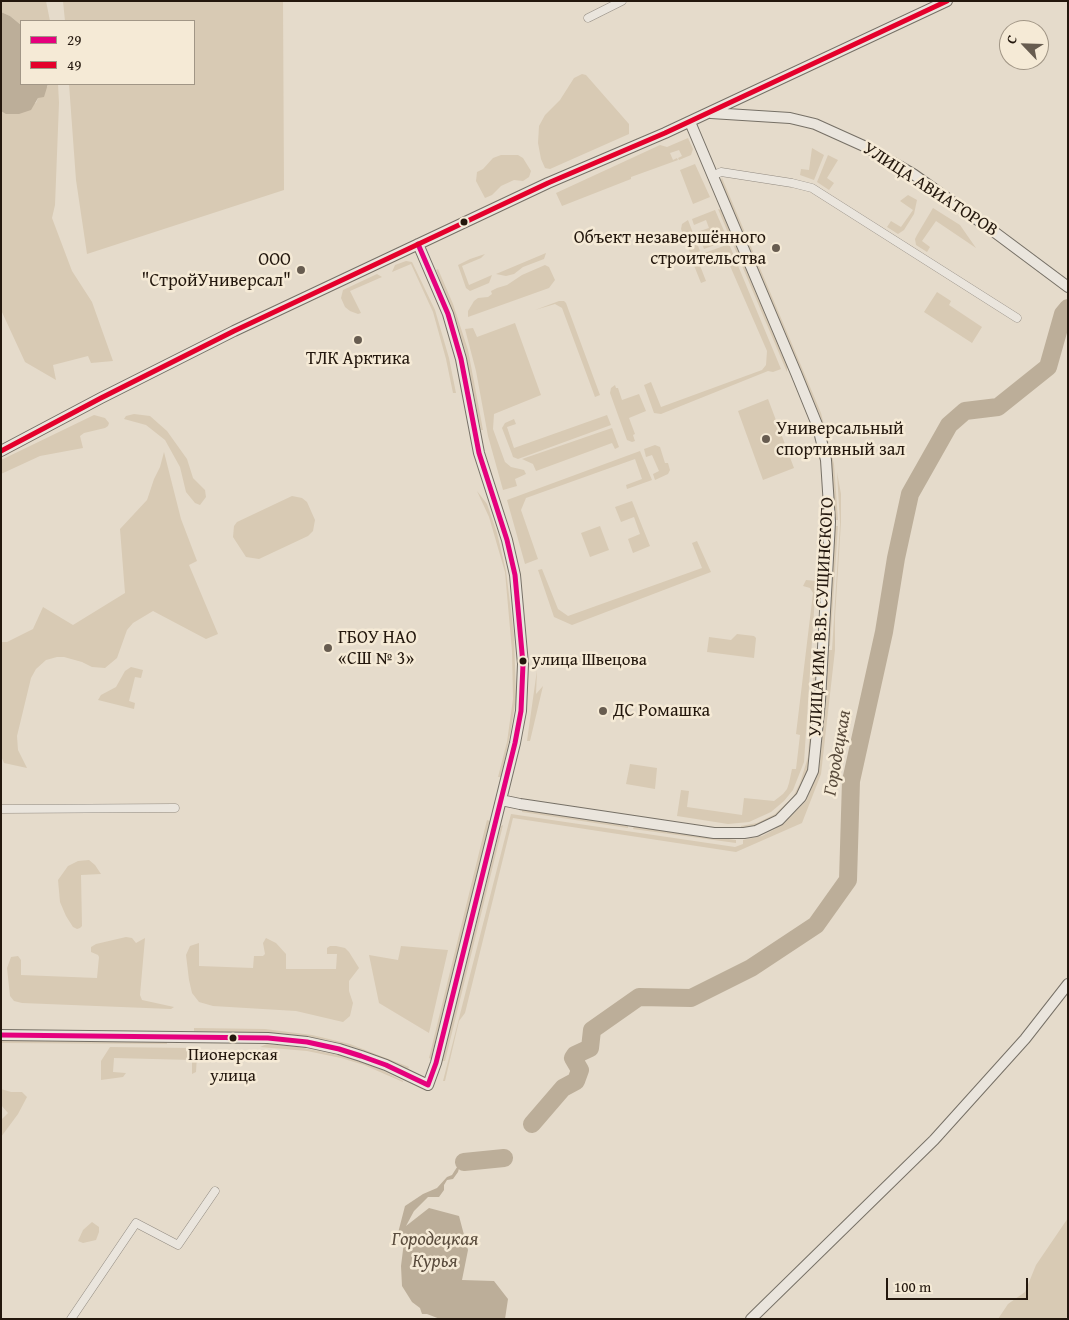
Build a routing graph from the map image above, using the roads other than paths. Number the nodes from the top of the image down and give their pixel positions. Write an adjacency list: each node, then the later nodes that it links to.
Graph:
1 (622, 1): 3 (street)
2 (947, 1): 4 (street)
3 (588, 18)
4 (710, 113): 5 (street, УЛИЦА АВИАТОРОВ); 8 (street, УЛИЦА АВИАТОРОВ)
5 (690, 122): 6 (street, УЛИЦА ИМ. В.В. СУЩИНСКОГО); 7 (street, УЛИЦА АВИАТОРОВ)
6 (712, 176): 9 (street); 11 (street, УЛИЦА ИМ. В.В. СУЩИНСКОГО)
7 (418, 244): 10 (street, УЛИЦА АВИАТОРОВ); 11 (street)
8 (1068, 287)
9 (1017, 318)
10 (1, 451)
11 (501, 800): 15 (street)
12 (176, 808): 13 (street)
13 (1, 809)
14 (1068, 984): 18 (street)
15 (1, 1035)
16 (215, 1191): 17 (street)
17 (71, 1319)
18 (751, 1319)

